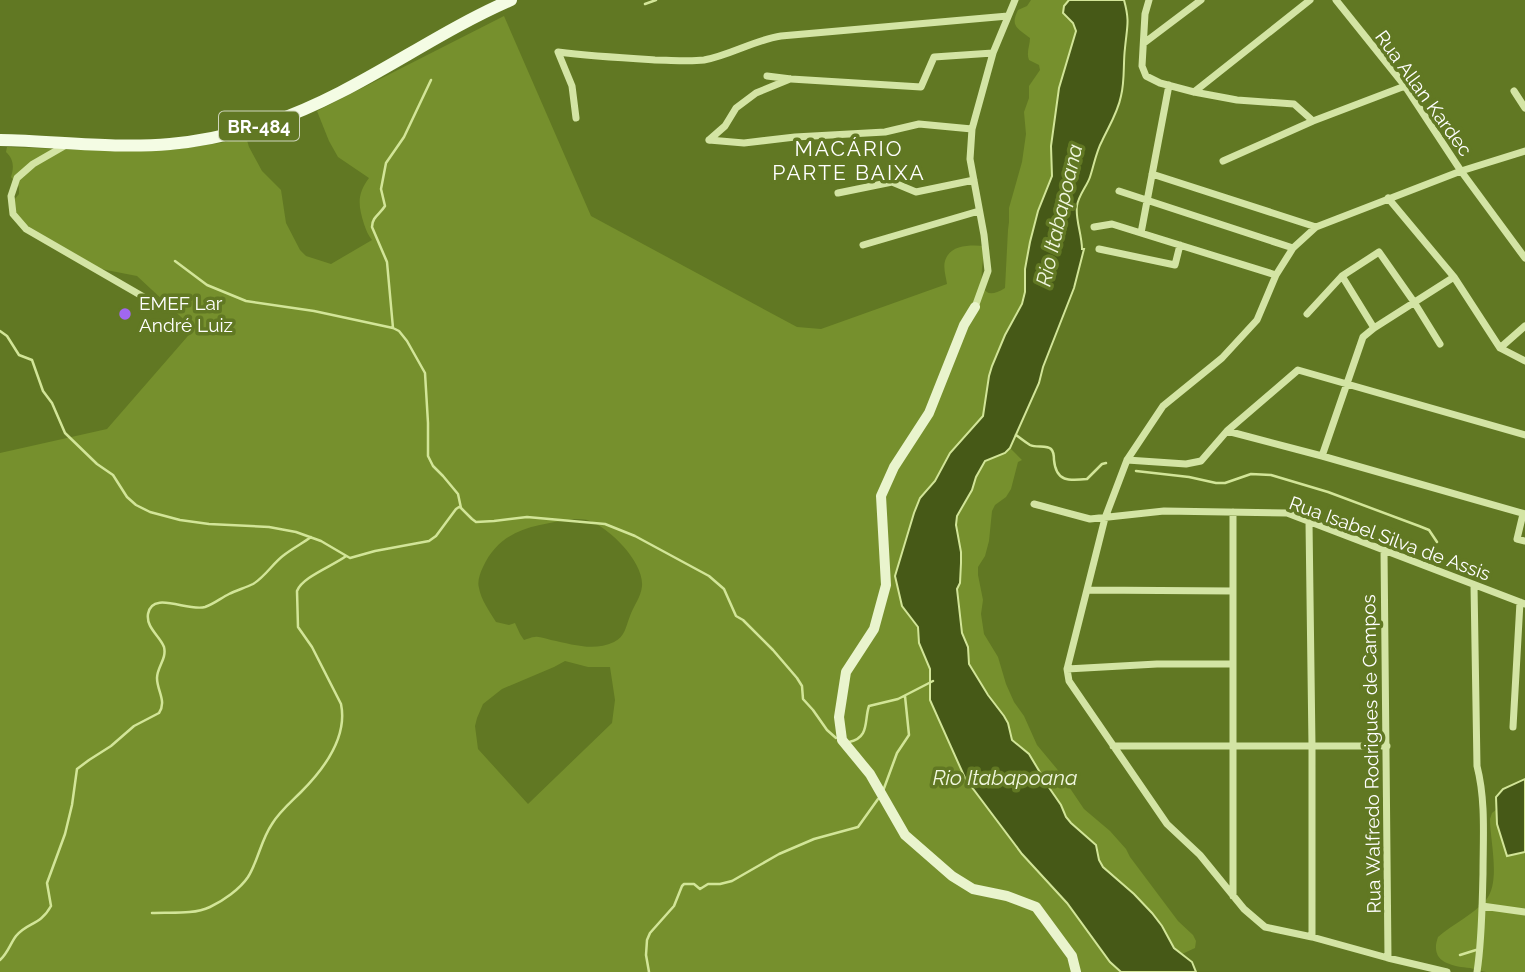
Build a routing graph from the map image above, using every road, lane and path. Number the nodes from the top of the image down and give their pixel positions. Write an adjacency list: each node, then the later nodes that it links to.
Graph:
1 (511, 0): 21 (main road, BR-484)
2 (1015, 0): 7 (street)
3 (1149, 0): 8 (street)
4 (1201, 0): 8 (street)
5 (1310, 0): 15 (street)
6 (1336, 0): 13 (street, Rua Allan Kardec)
7 (1008, 16): 9 (street); 17 (street)
8 (1143, 44): 12 (street)
9 (993, 53): 11 (street); 19 (street)
10 (767, 76): 11 (street)
11 (790, 79): 19 (street)
12 (1169, 85): 15 (street); 25 (street)
13 (1405, 86): 18 (street); 24 (street, Rua Allan Kardec)
14 (1514, 91): 16 (street)
15 (1194, 92): 18 (street)
16 (1525, 108)
17 (576, 117)
18 (1313, 121): 23 (street)
19 (972, 129): 26 (street)
20 (0, 140): 21 (main road, BR-484)
21 (71, 142): 44 (street)
22 (1525, 151): 24 (street)
23 (1223, 160)
24 (1461, 171): 29 (street); 39 (street, Rua Allan Kardec)
25 (1152, 174): 30 (street); 33 (street)
26 (974, 180): 28 (street); 31 (street)
27 (1119, 191): 30 (street)
28 (838, 193)
29 (1388, 198): 33 (street); 42 (street)
30 (1147, 200): 34 (street); 37 (street)
31 (979, 211): 35 (street); 45 (street)
32 (1094, 227): 34 (street)
33 (1315, 227): 37 (street)
34 (1141, 233): 36 (street)
35 (863, 244)
36 (1180, 245): 38 (street); 40 (street)
37 (1293, 248): 40 (street)
38 (1099, 249)
39 (1525, 258)
40 (1276, 275): 56 (street)
41 (1342, 276): 43 (street); 46 (street); 48 (street)
42 (1454, 277): 43 (street); 50 (street)
43 (1414, 302): 48 (street); 49 (street)
44 (161, 307)
45 (975, 307): 80 (street)
46 (1307, 314)
47 (1525, 326): 50 (street)
48 (1374, 328): 52 (street)
49 (1440, 344)
50 (1500, 348): 51 (street)
51 (1525, 361)
52 (1348, 383): 53 (street); 54 (street); 55 (street)
53 (1227, 431): 55 (street); 56 (street)
54 (1525, 435)
55 (1322, 456): 59 (street)
56 (1127, 460): 60 (street)
57 (1034, 503): 60 (street, Rua Isabel Silva de Assis)
58 (1233, 512): 60 (street, Rua Isabel Silva de Assis); 61 (street, Rua Isabel Silva de Assis); 66 (street)
59 (1524, 514): 62 (street)
60 (1105, 519): 65 (street)
61 (1309, 522): 63 (street, Rua Isabel Silva de Assis); 73 (street)
62 (1525, 541)
63 (1384, 550): 64 (street, Rua Isabel Silva de Assis); 74 (street, Rua Walfredo Rodrigues de Campos)
64 (1475, 585): 67 (street, Rua Isabel Silva de Assis); 76 (street)
65 (1087, 590): 66 (street); 69 (street)
66 (1233, 591): 68 (street)
67 (1522, 603): 70 (street)
68 (1233, 664): 69 (street); 72 (street)
69 (1068, 669): 71 (street)
70 (1513, 727)
71 (1113, 746): 72 (street); 75 (street)
72 (1233, 746): 73 (street); 75 (street)
73 (1312, 746): 74 (street); 78 (street)
74 (1387, 746): 79 (street, Rua Walfredo Rodrigues de Campos)
75 (1233, 896): 78 (street)
76 (1482, 906): 77 (street); 82 (street)
77 (1525, 912)
78 (1311, 937): 79 (street)
79 (1388, 958): 81 (street)
80 (1076, 972)
81 (1447, 972)
82 (1477, 972)

